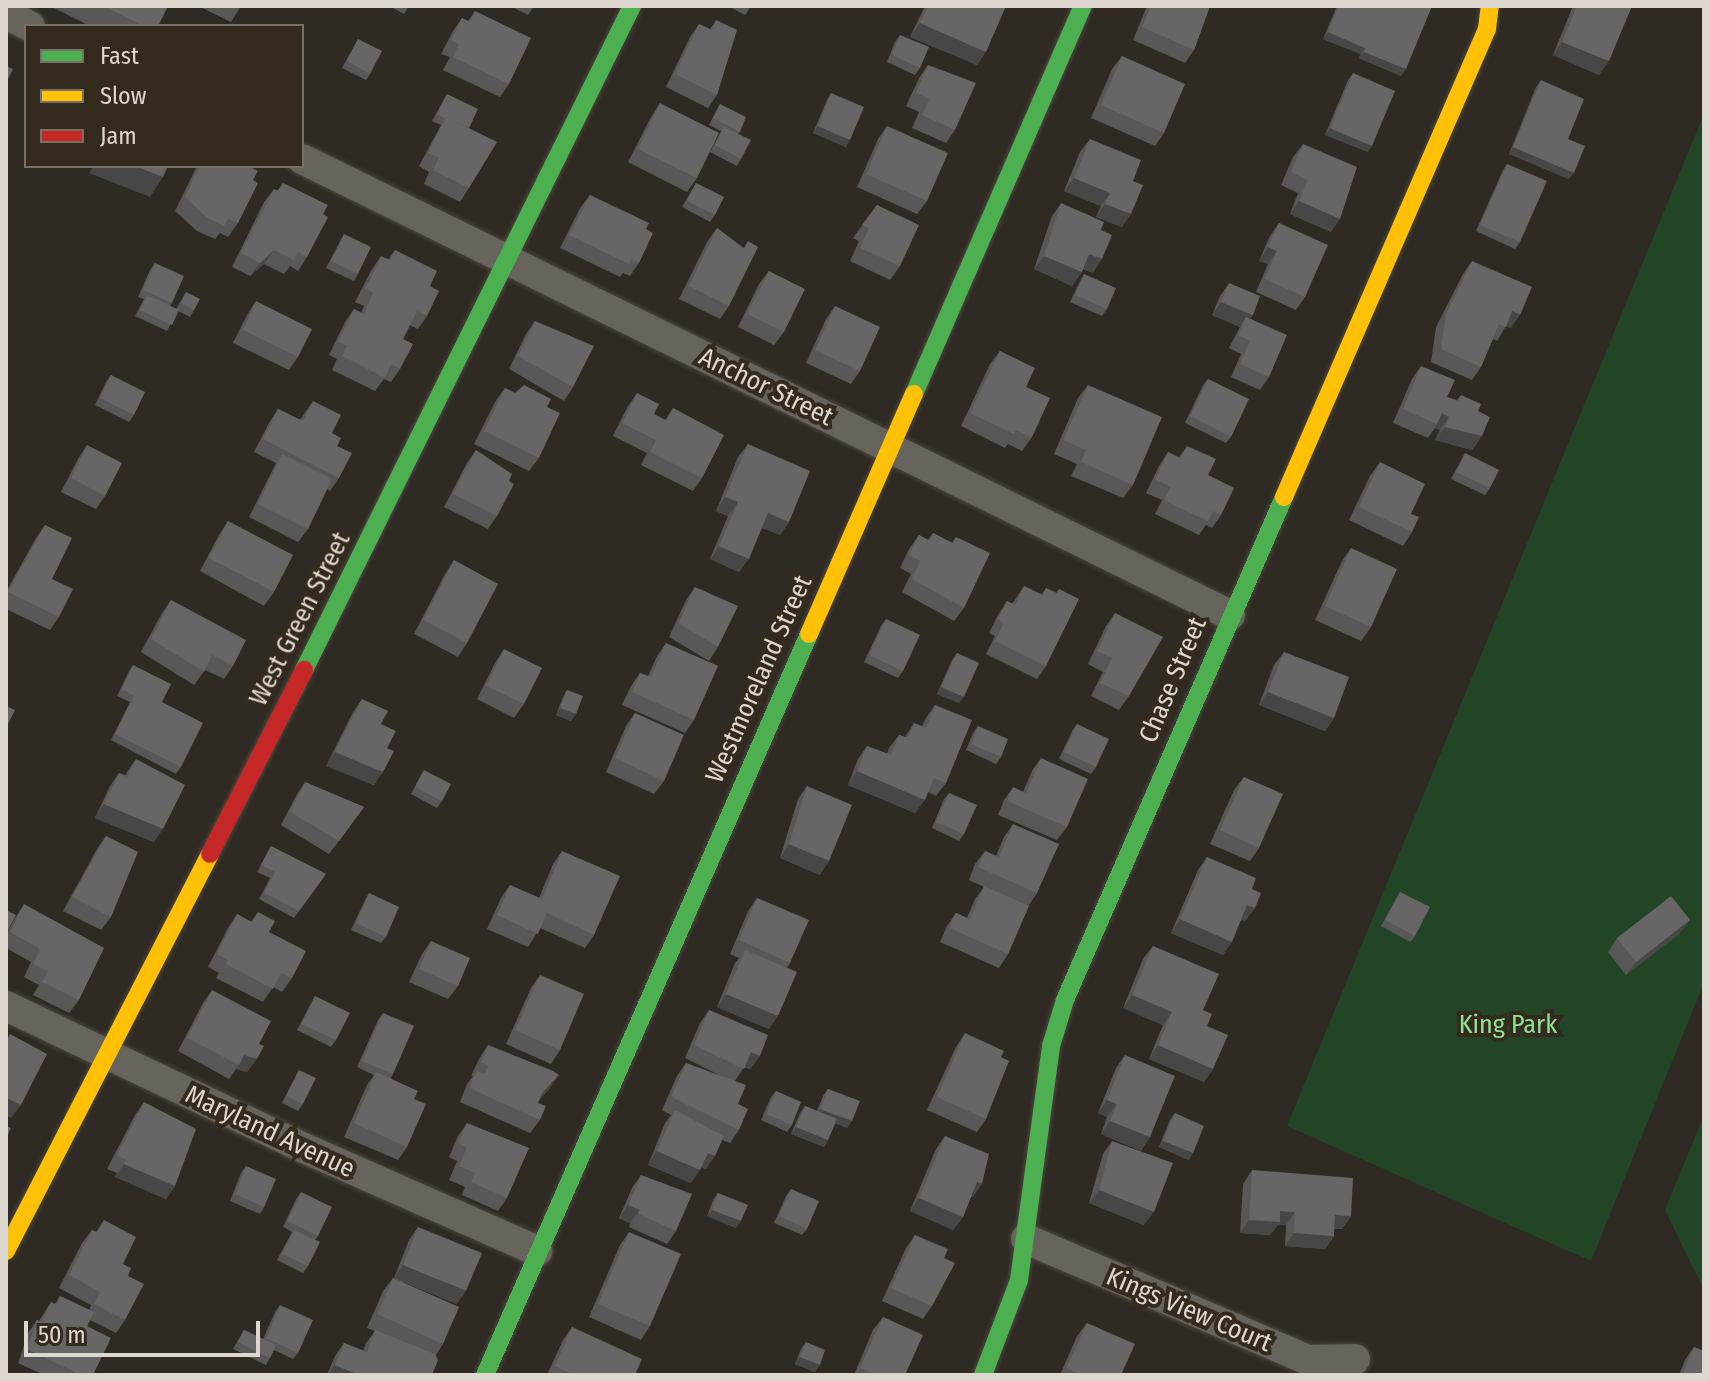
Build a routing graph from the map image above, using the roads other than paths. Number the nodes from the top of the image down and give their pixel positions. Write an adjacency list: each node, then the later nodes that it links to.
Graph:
1 (632, 6): 7 (street, West Green Street)
2 (1083, 6): 8 (street, Westmoreland Street)
3 (1490, 6): 9 (street, Chase Street)
4 (6, 14): 5 (street)
5 (26, 24)
6 (304, 160): 7 (street, Anchor Street)
7 (508, 260): 8 (street, Anchor Street); 11 (street, West Green Street)
8 (888, 447): 9 (street, Anchor Street); 14 (street, Westmoreland Street)
9 (1230, 615): 12 (street, Chase Street)
10 (6, 1006): 11 (street, Maryland Avenue)
11 (107, 1055): 13 (street, West Green Street); 14 (street, Maryland Avenue)
12 (1026, 1239): 15 (street, Kings View Court); 17 (street, Chase Street)
13 (6, 1251)
14 (537, 1251): 16 (street, Westmoreland Street)
15 (1355, 1359)
16 (485, 1375)
17 (983, 1375)

